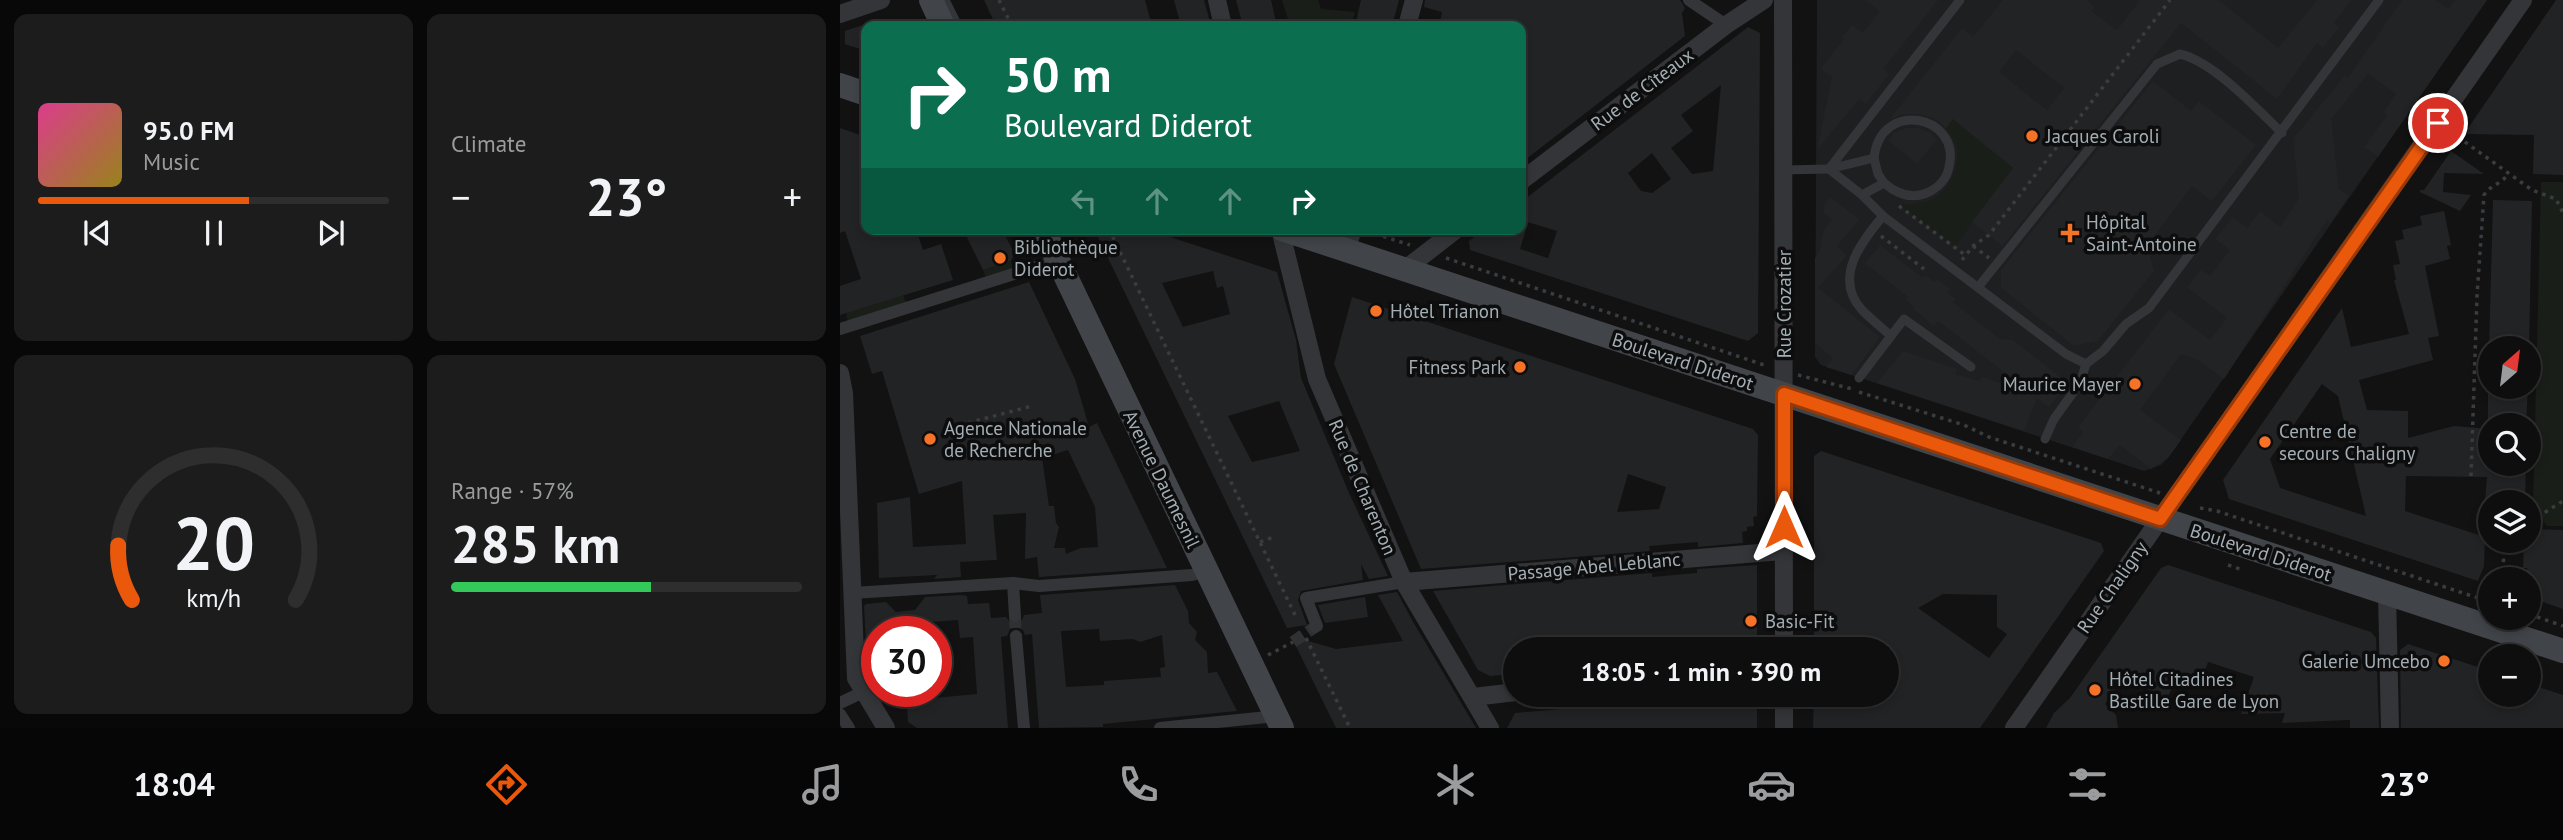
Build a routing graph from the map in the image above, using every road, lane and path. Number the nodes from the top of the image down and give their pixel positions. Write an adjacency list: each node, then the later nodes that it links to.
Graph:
1 (881, 0): 14 (street)
2 (931, 0): 15 (main road)
3 (946, 0): 16 (lane)
4 (999, 0): 17 (path)
5 (1217, 0): 18 (street)
6 (1414, 0): 19 (street)
7 (1689, 0): 20 (street)
8 (1764, 0): 20 (street, Rue de Cîteaux)
9 (1783, 0): 27 (street, Rue Crozatier)
10 (1960, 0): 26 (lane)
11 (2170, 0): 42 (path)
12 (2379, 0): 24 (lane)
13 (2523, 0): 23 (street, Rue Chaligny)
14 (840, 14)
15 (941, 21)
16 (956, 21)
17 (1010, 21)
18 (1222, 21)
19 (1408, 21)
20 (1726, 25): 29 (street, Rue de Cîteaux)
21 (840, 85): 22 (main road)
22 (861, 92)
23 (2438, 123): 28 (path); 68 (street, Rue Chaligny)
24 (2282, 133): 46 (lane); 53 (lane)
25 (1874, 158): 26 (lane); 30 (lane); 30 (lane)
26 (1829, 169): 27 (lane); 31 (lane)
27 (1784, 170): 59 (street, Rue Crozatier)
28 (2508, 174): 32 (path); 63 (path)
29 (1526, 177)
30 (1884, 183): 31 (lane)
31 (1862, 195): 33 (lane)
32 (2563, 213)
33 (1883, 216): 34 (lane); 48 (lane)
34 (1874, 228): 47 (path); 52 (lane)
35 (1046, 235): 45 (main road, Avenue Daumesnil)
36 (1112, 235): 70 (path)
37 (1282, 235): 75 (street, Rue de Charenton)
38 (1319, 235): 41 (main road, Boulevard Diderot)
39 (1379, 235): 43 (path)
40 (1449, 235): 49 (street)
41 (1350, 240): 49 (main road, Boulevard Diderot)
42 (1973, 246): 46 (path); 48 (path)
43 (1419, 248)
44 (1443, 257): 54 (path, Boulevard Diderot)
45 (1058, 260): 51 (street); 74 (main road, Avenue Daumesnil)
46 (1996, 263): 50 (lane)
47 (1924, 269)
48 (1954, 269): 50 (lane)
49 (1404, 270): 59 (main road, Boulevard Diderot)
50 (1979, 286): 53 (lane)
51 (840, 329)
52 (1891, 336): 55 (lane); 58 (lane)
53 (2085, 363): 62 (lane)
54 (1769, 367)
55 (1971, 367)
56 (840, 373): 77 (street)
57 (1802, 376): 64 (path)
58 (1859, 378)
59 (1784, 394): 68 (main road, Boulevard Diderot); 71 (street, Rue Crozatier)
60 (1032, 406): 61 (path)
61 (960, 425)
62 (2045, 439)
63 (2471, 476)
64 (2160, 492)
65 (2563, 501): 67 (path)
66 (2195, 507): 79 (path, Boulevard Diderot)
67 (2541, 515)
68 (2160, 519): 78 (main road, Boulevard Diderot); 106 (street, Rue Chaligny)
69 (1274, 537): 70 (path)
70 (1260, 542): 81 (path)
71 (1784, 551): 75 (street, Passage Abel Leblanc); 86 (street, Rue Crozatier)
72 (2228, 565): 73 (path)
73 (2240, 569)
74 (1207, 571): 76 (street); 98 (main road, Avenue Daumesnil)
75 (1404, 582): 84 (street); 93 (street, Rue de Charenton)
76 (1013, 583): 77 (street); 80 (street)
77 (852, 593): 90 (street)
78 (2387, 593): 88 (main road, Boulevard Diderot); 107 (street)
79 (2478, 597)
80 (1015, 616)
81 (1296, 617)
82 (2541, 618): 83 (path)
83 (2563, 626)
84 (1309, 628): 103 (path)
85 (1016, 636): 101 (street)
86 (1784, 637)
87 (1293, 642): 89 (path)
88 (2563, 651)
89 (1268, 655)
90 (861, 688)
91 (861, 693): 94 (street)
92 (1503, 693): 93 (street)
93 (1473, 696): 104 (street, Rue de Charenton)
94 (840, 704)
95 (873, 707): 100 (street)
96 (1784, 707): 105 (street)
97 (840, 714): 99 (street)
98 (1279, 722): 102 (street)
99 (849, 728)
100 (886, 728)
101 (1024, 728)
102 (1160, 728)
103 (1350, 728)
104 (1490, 728)
105 (1783, 728)
106 (2014, 728)
107 (2390, 728)

